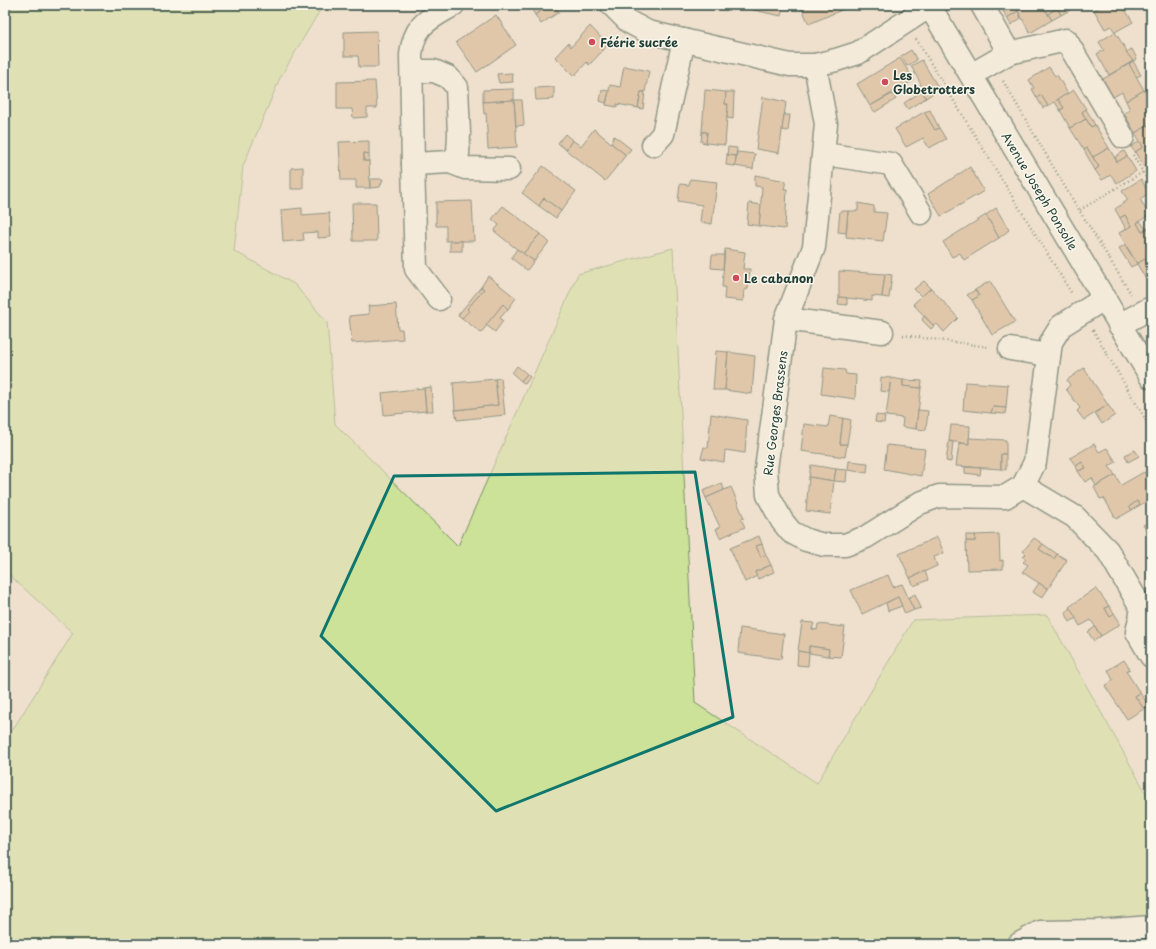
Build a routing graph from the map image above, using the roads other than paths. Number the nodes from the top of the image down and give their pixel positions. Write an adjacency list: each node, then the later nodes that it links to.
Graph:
1 (452, 5): 8 (street)
2 (612, 5): 5 (street)
3 (982, 5): 6 (street)
4 (930, 6): 7 (street); 9 (street, Avenue Joseph Ponsolle)
5 (684, 40): 7 (street); 11 (street)
6 (1001, 58): 9 (street); 10 (street)
7 (815, 65): 12 (street, Rue Georges Brassens)
8 (412, 71): 13 (street); 14 (street)
9 (971, 75): 17 (street, Avenue Joseph Ponsolle)
10 (1123, 138)
11 (653, 145)
12 (824, 154): 16 (street); 20 (street, Rue Georges Brassens)
13 (450, 162): 14 (street); 15 (street)
14 (413, 164): 18 (street)
15 (509, 169)
16 (921, 213)
17 (1105, 298): 21 (street, Avenue Joseph Ponsolle); 24 (street)
18 (439, 299)
19 (1147, 310): 21 (street)
20 (786, 320): 22 (street); 26 (street, Rue Georges Brassens)
21 (1119, 325): 25 (street, Avenue Joseph Ponsolle)
22 (882, 332)
23 (1010, 349): 24 (street)
24 (1049, 355): 26 (street)
25 (1151, 377)
26 (1023, 486): 27 (street)
27 (1147, 610): 28 (street)
28 (1151, 656)
29 (1151, 927): 30 (street)
30 (1019, 944)

